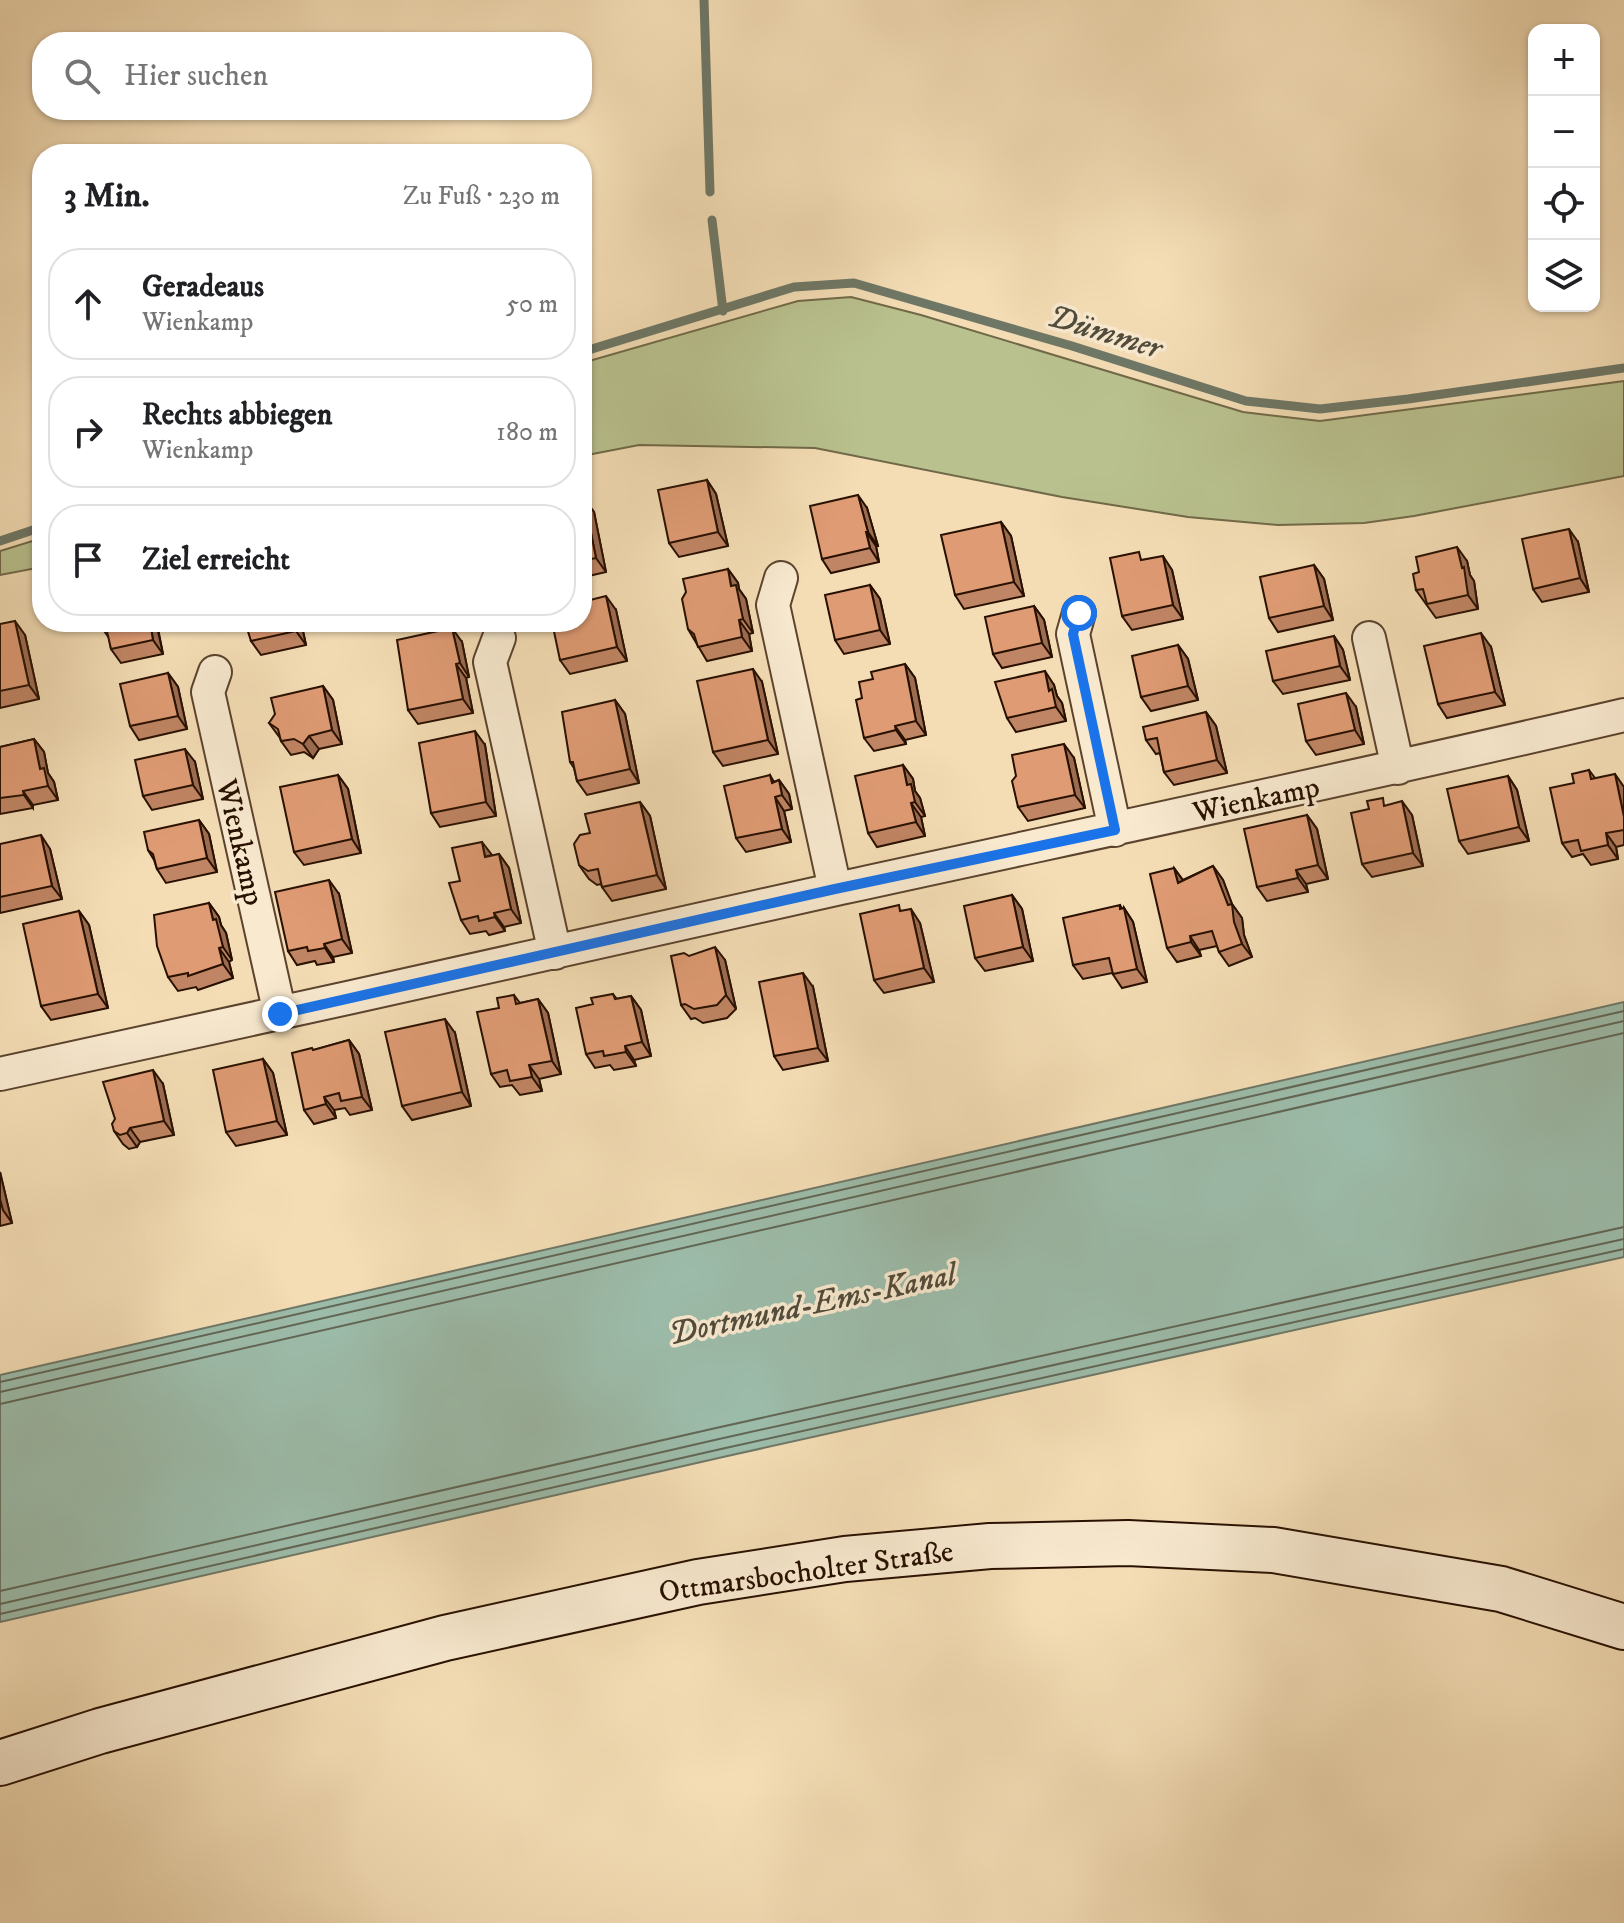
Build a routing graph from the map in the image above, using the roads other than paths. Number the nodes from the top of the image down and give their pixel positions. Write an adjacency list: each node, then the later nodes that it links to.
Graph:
1 (781, 578): 9 (street)
2 (1079, 613): 8 (street)
3 (499, 638): 10 (street)
4 (1369, 638): 7 (street)
5 (215, 672): 11 (street, Wienkamp)
6 (1624, 715): 7 (street, Wienkamp)
7 (1398, 768): 8 (street, Wienkamp)
8 (1115, 830): 9 (street, Wienkamp)
9 (835, 889): 10 (street, Wienkamp)
10 (555, 953): 11 (street, Wienkamp)
11 (280, 1014): 12 (street, Wienkamp)
12 (0, 1074)
13 (1624, 1627): 14 (main road, Ottmarsbocholter Straße)
14 (0, 1763)

